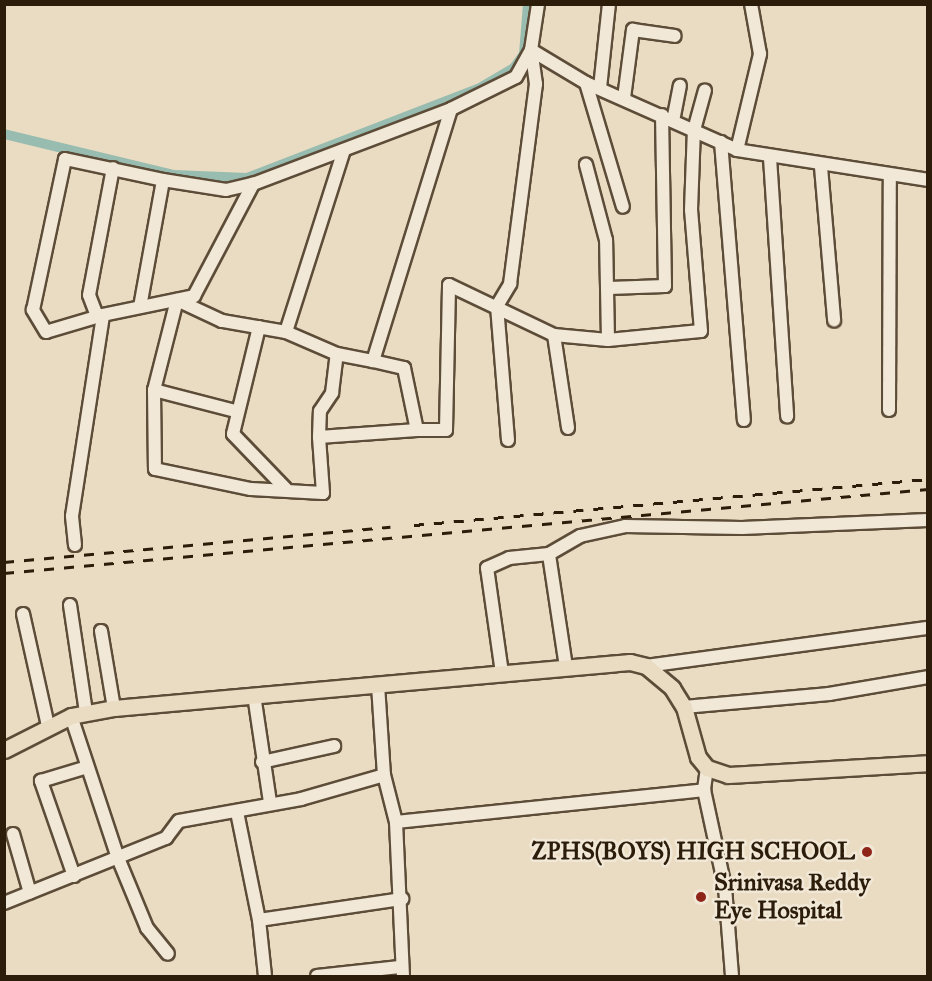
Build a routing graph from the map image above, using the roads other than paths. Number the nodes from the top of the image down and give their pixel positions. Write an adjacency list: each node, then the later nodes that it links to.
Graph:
1 (538, 4): 5 (street)
2 (609, 4): 8 (street)
3 (752, 4): 16 (street)
4 (675, 36): 10 (street)
5 (531, 50): 6 (street); 11 (street); 28 (street)
6 (586, 83): 8 (street); 25 (street)
7 (680, 86): 12 (street)
8 (600, 88): 10 (street)
9 (705, 90): 13 (street)
10 (624, 98): 12 (street)
11 (451, 108): 15 (street); 37 (street)
12 (668, 118): 13 (street); 26 (street)
13 (694, 130): 14 (street); 35 (street)
14 (721, 142): 16 (street); 42 (street)
15 (344, 150): 24 (street); 33 (street)
16 (737, 150): 17 (street)
17 (770, 158): 19 (street); 41 (street)
18 (586, 165): 26 (street)
19 (821, 167): 21 (street); 31 (street)
20 (113, 168): 22 (street); 30 (street); 30 (street)
21 (890, 177): 23 (street); 39 (street)
22 (163, 180): 24 (street); 29 (street)
23 (927, 180)
24 (253, 184): 27 (street)
25 (623, 207)
26 (609, 288): 35 (street)
27 (177, 300): 29 (street); 32 (street); 38 (street)
28 (497, 306): 34 (street); 44 (street); 46 (street)
29 (140, 307): 30 (street)
30 (100, 316): 49 (street)
31 (834, 320)
32 (259, 327): 33 (street); 40 (street)
33 (286, 332): 36 (street)
34 (554, 335): 35 (street); 43 (street)
35 (608, 339)
36 (337, 354): 37 (street); 45 (street)
37 (373, 361): 44 (street)
38 (154, 390): 40 (street); 47 (street)
39 (889, 410)
40 (235, 411): 47 (street)
41 (787, 416)
42 (744, 420)
43 (568, 428)
44 (417, 430): 45 (street)
45 (319, 437): 47 (street)
46 (508, 440)
47 (286, 489)
48 (927, 520): 50 (street)
49 (75, 545)
50 (549, 554): 56 (street); 57 (street)
51 (70, 605): 63 (street)
52 (23, 614): 64 (street)
53 (927, 628): 55 (street)
54 (101, 631): 62 (street)
55 (646, 666): 56 (main road); 61 (main road)
56 (566, 667): 57 (main road)
57 (502, 673): 59 (main road)
58 (927, 677): 61 (street)
59 (378, 685): 60 (main road); 71 (street)
60 (254, 695): 62 (main road); 67 (street)
61 (684, 706): 70 (main road)
62 (114, 708): 63 (main road)
63 (79, 714): 64 (main road); 69 (street)
64 (48, 726): 66 (main road)
65 (334, 746): 67 (street)
66 (4, 750)
67 (262, 762): 73 (street)
68 (927, 763): 70 (main road)
69 (84, 768): 77 (street); 78 (street)
70 (707, 768): 72 (street)
71 (384, 775): 73 (street); 75 (street)
72 (704, 790): 75 (street); 87 (street)
73 (270, 802): 74 (street)
74 (237, 812): 77 (street); 82 (street)
75 (396, 822): 80 (street)
76 (13, 834): 79 (street)
77 (118, 858): 78 (street); 83 (street)
78 (74, 876): 79 (street)
79 (30, 893): 81 (street)
80 (402, 899): 82 (street); 84 (street)
81 (4, 903)
82 (259, 920): 85 (street)
83 (168, 954)
84 (402, 972): 86 (street)
85 (266, 976)
86 (317, 976)
87 (732, 976)

